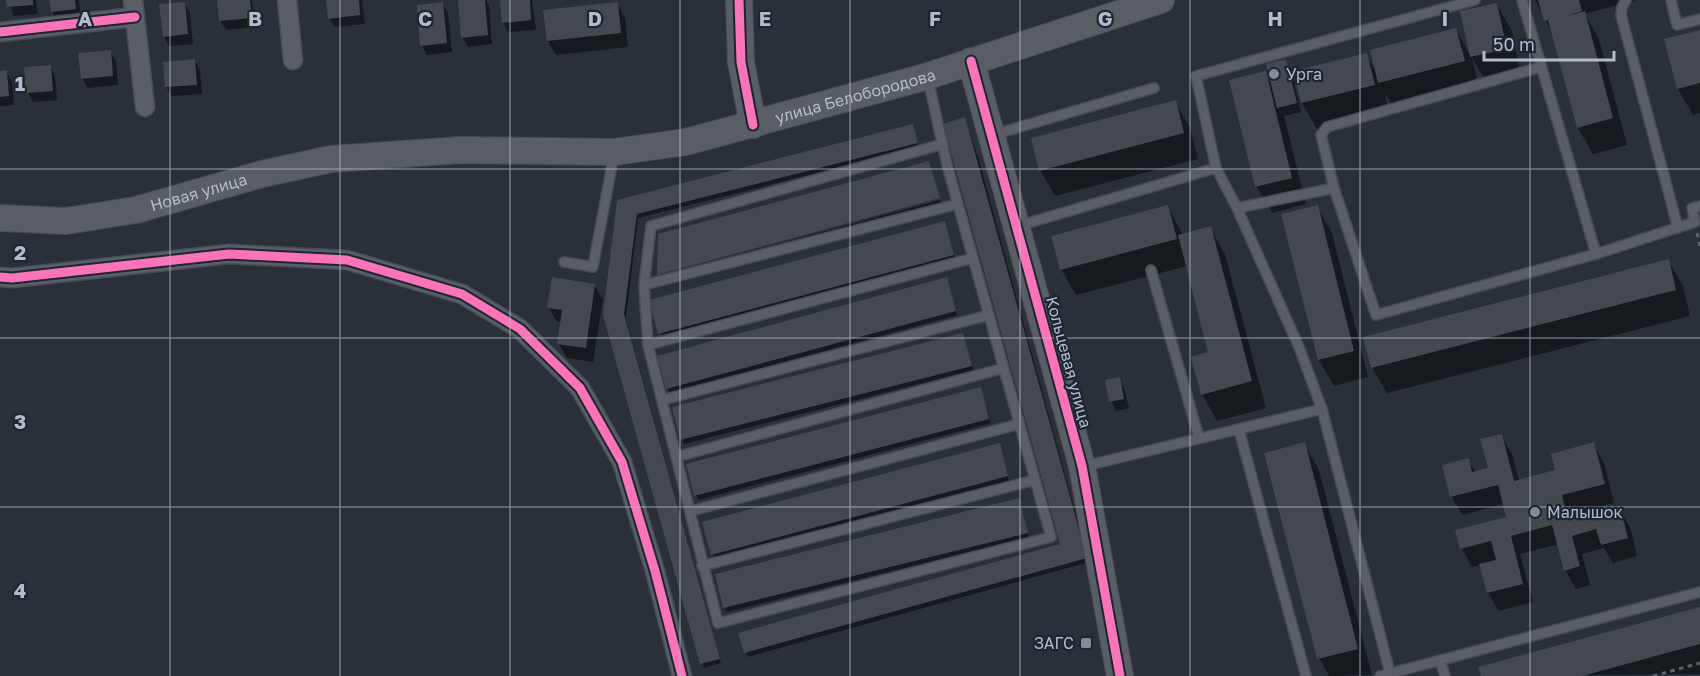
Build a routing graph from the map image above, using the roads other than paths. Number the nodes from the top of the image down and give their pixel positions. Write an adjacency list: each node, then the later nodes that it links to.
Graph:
1 (287, 0): 11 (street)
2 (739, 0): 17 (main road)
3 (1161, 0): 12 (main road, улица Белобородова)
4 (1475, 0): 22 (lane)
5 (1522, 0): 13 (lane)
6 (1626, 0): 29 (lane)
7 (1671, 0): 9 (lane)
8 (134, 9): 10 (street); 16 (street)
9 (1700, 19)
10 (0, 32)
11 (293, 60)
12 (971, 61): 14 (main road, улица Белобородова); 18 (main road, Кольцевая улица)
13 (1541, 67): 23 (lane); 30 (lane)
14 (927, 76): 17 (main road, улица Белобородова); 19 (lane)
15 (1154, 88): 18 (lane)
16 (145, 107)
17 (753, 125): 21 (main road, улица Белобородова)
18 (991, 135): 28 (main road, Кольцевая улица)
19 (943, 144): 24 (lane); 35 (lane)
20 (399, 152): 21 (main road, улица Белобородова); 27 (main road, Новая улица)
21 (614, 152): 32 (lane)
22 (1216, 168): 26 (lane); 28 (lane)
23 (1334, 188): 26 (lane); 30 (lane)
24 (958, 204): 31 (lane); 35 (lane)
25 (1700, 206): 29 (lane)
26 (1237, 208): 40 (lane)
27 (0, 218)
28 (1016, 227): 45 (main road, Кольцевая улица)
29 (1678, 228): 30 (lane)
30 (1596, 254)
31 (973, 258): 36 (lane); 37 (lane)
32 (564, 262)
33 (1151, 270): 43 (lane)
34 (0, 277): 52 (street)
35 (644, 285): 37 (lane)
36 (989, 315): 38 (lane); 39 (lane)
37 (648, 345): 39 (lane)
38 (1004, 368): 41 (lane); 44 (lane)
39 (662, 400): 44 (lane)
40 (1322, 409): 42 (lane); 51 (lane)
41 (1019, 424): 46 (lane); 47 (lane)
42 (1239, 430): 43 (lane); 54 (lane)
43 (1199, 438): 45 (lane)
44 (676, 457): 47 (lane)
45 (1082, 466): 53 (main road, Кольцевая улица)
46 (1035, 480): 48 (lane); 48 (lane)
47 (691, 511): 48 (lane)
48 (702, 566)
49 (1700, 592): 50 (lane)
50 (1440, 660): 51 (lane); 55 (lane)
51 (1385, 675)
52 (682, 676)
53 (1120, 676)
54 (1306, 676)
55 (1445, 676)

